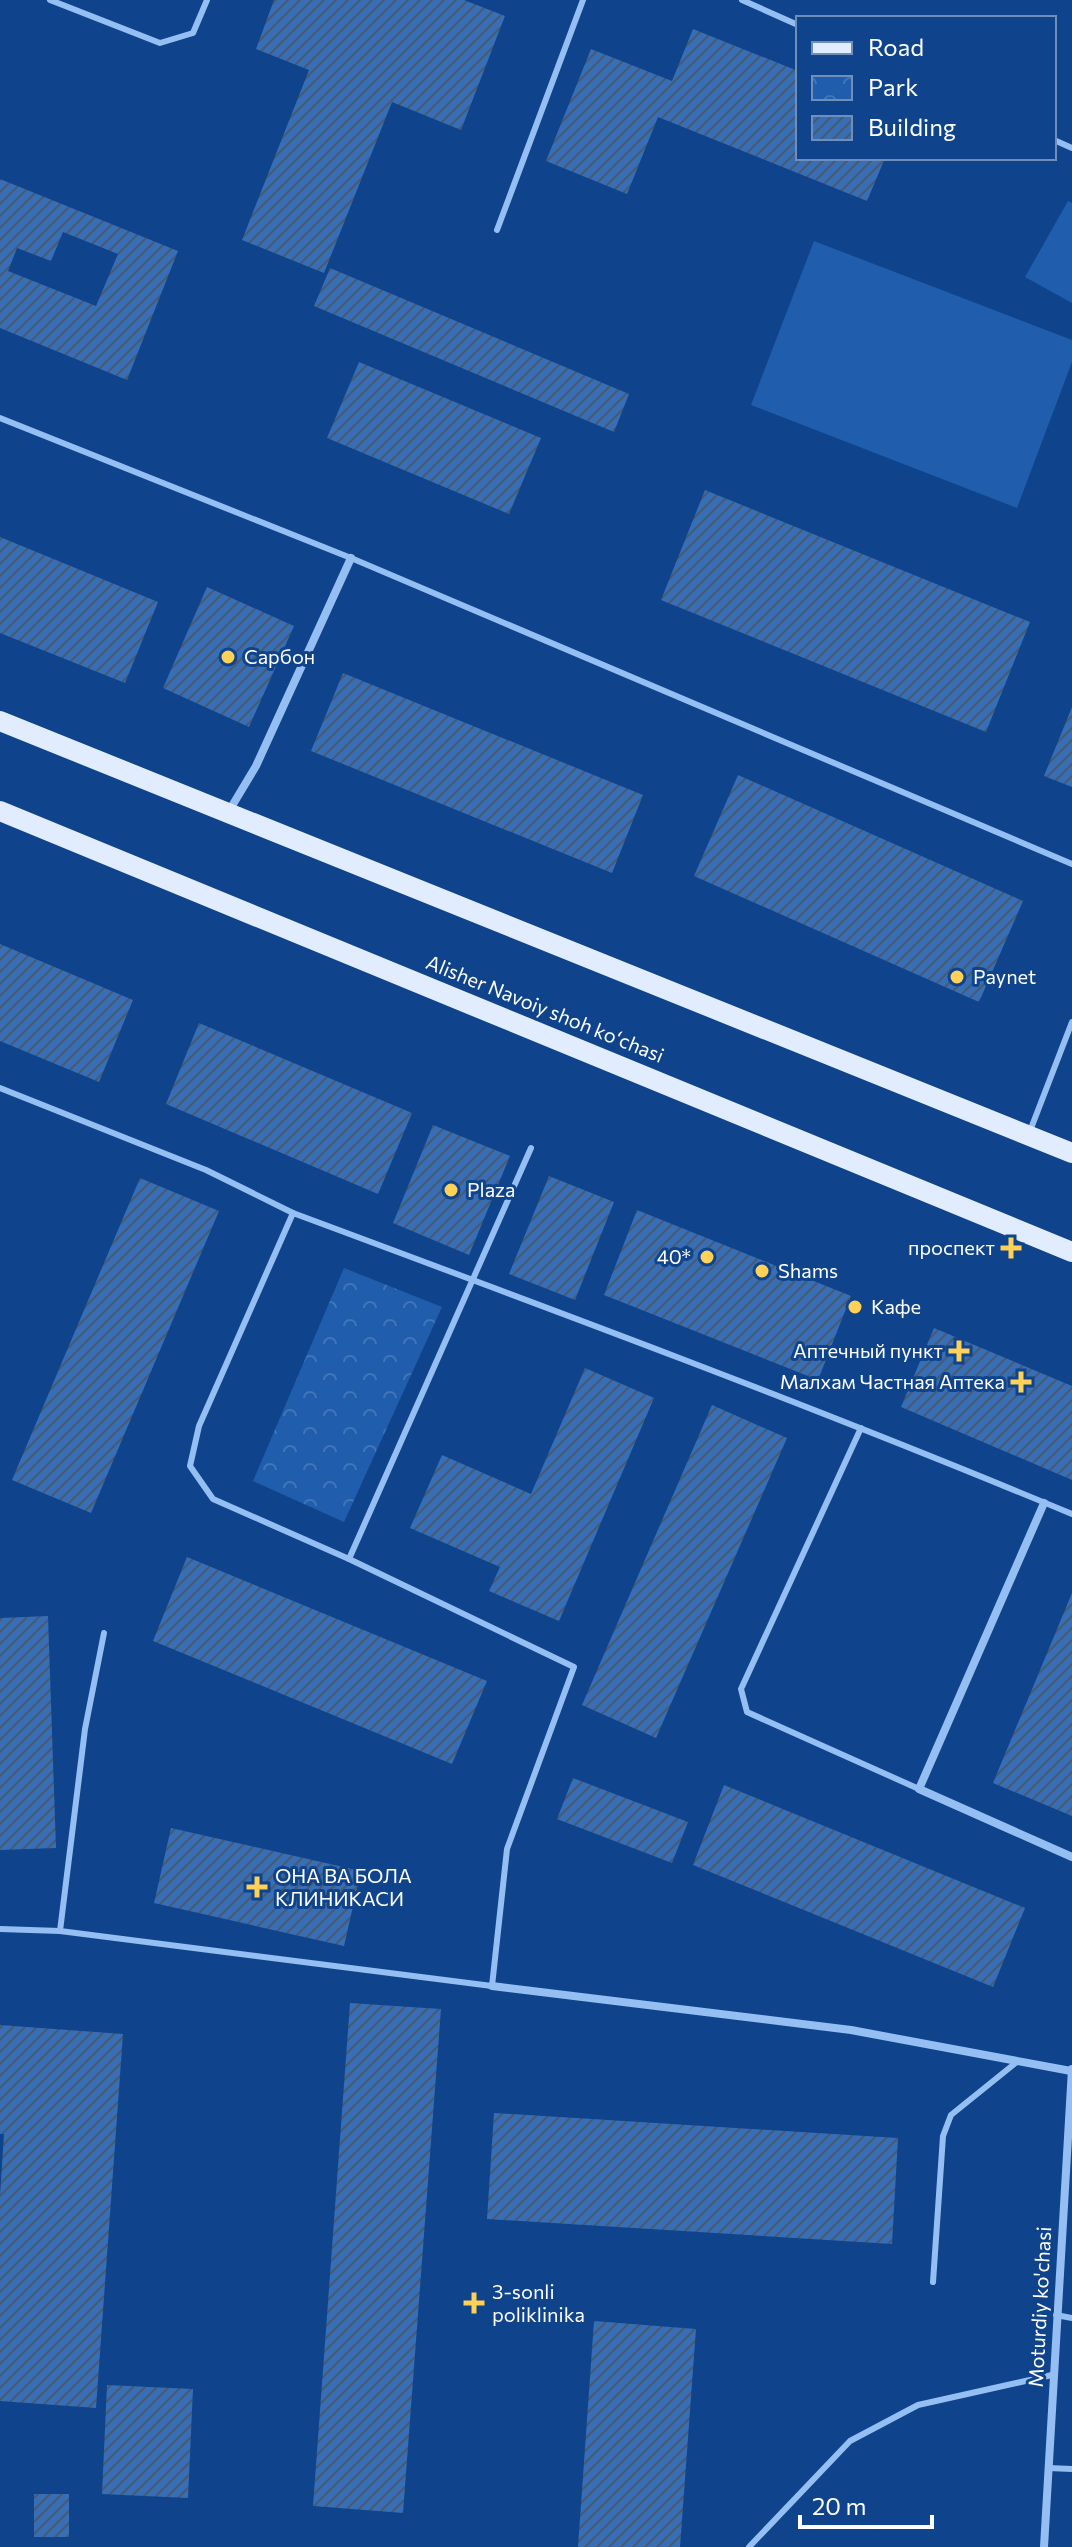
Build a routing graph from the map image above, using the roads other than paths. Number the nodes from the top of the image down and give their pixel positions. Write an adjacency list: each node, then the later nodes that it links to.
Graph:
1 (50, 0): 2 (lane)
2 (207, 0)
3 (583, 0): 6 (lane)
4 (742, 0): 5 (lane)
5 (796, 24)
6 (497, 230)
7 (0, 418): 8 (lane)
8 (351, 558): 11 (street); 12 (lane)
9 (0, 721): 11 (main road)
10 (0, 811): 19 (main road, Alisher Navoiy shoh koʻchasi)
11 (229, 811): 15 (main road)
12 (1072, 864)
13 (1072, 1022): 15 (lane)
14 (0, 1088): 18 (lane)
15 (1029, 1136): 17 (main road)
16 (531, 1148): 20 (lane)
17 (1072, 1153)
18 (293, 1213): 20 (lane); 24 (lane)
19 (1072, 1252)
20 (472, 1279): 21 (lane); 24 (lane)
21 (861, 1428): 22 (lane); 26 (lane)
22 (1044, 1503): 23 (lane); 26 (street)
23 (1072, 1514)
24 (349, 1559): 30 (lane)
25 (104, 1633): 29 (lane)
26 (919, 1789): 27 (street)
27 (1072, 1857)
28 (0, 1929): 29 (lane)
29 (60, 1931): 30 (lane)
30 (492, 1986): 31 (street)
31 (1018, 2061): 32 (street); 33 (lane)
32 (1072, 2070): 34 (street, Moturdiy ko'chasi)
33 (933, 2282)
34 (1056, 2315): 35 (lane); 36 (street, Moturdiy ko'chasi)
35 (1072, 2318)
36 (1052, 2375): 37 (street, Moturdiy ko'chasi); 39 (lane)
37 (1048, 2468): 38 (lane); 40 (street, Moturdiy ko'chasi)
38 (1072, 2469)
39 (749, 2547)
40 (1044, 2547)

